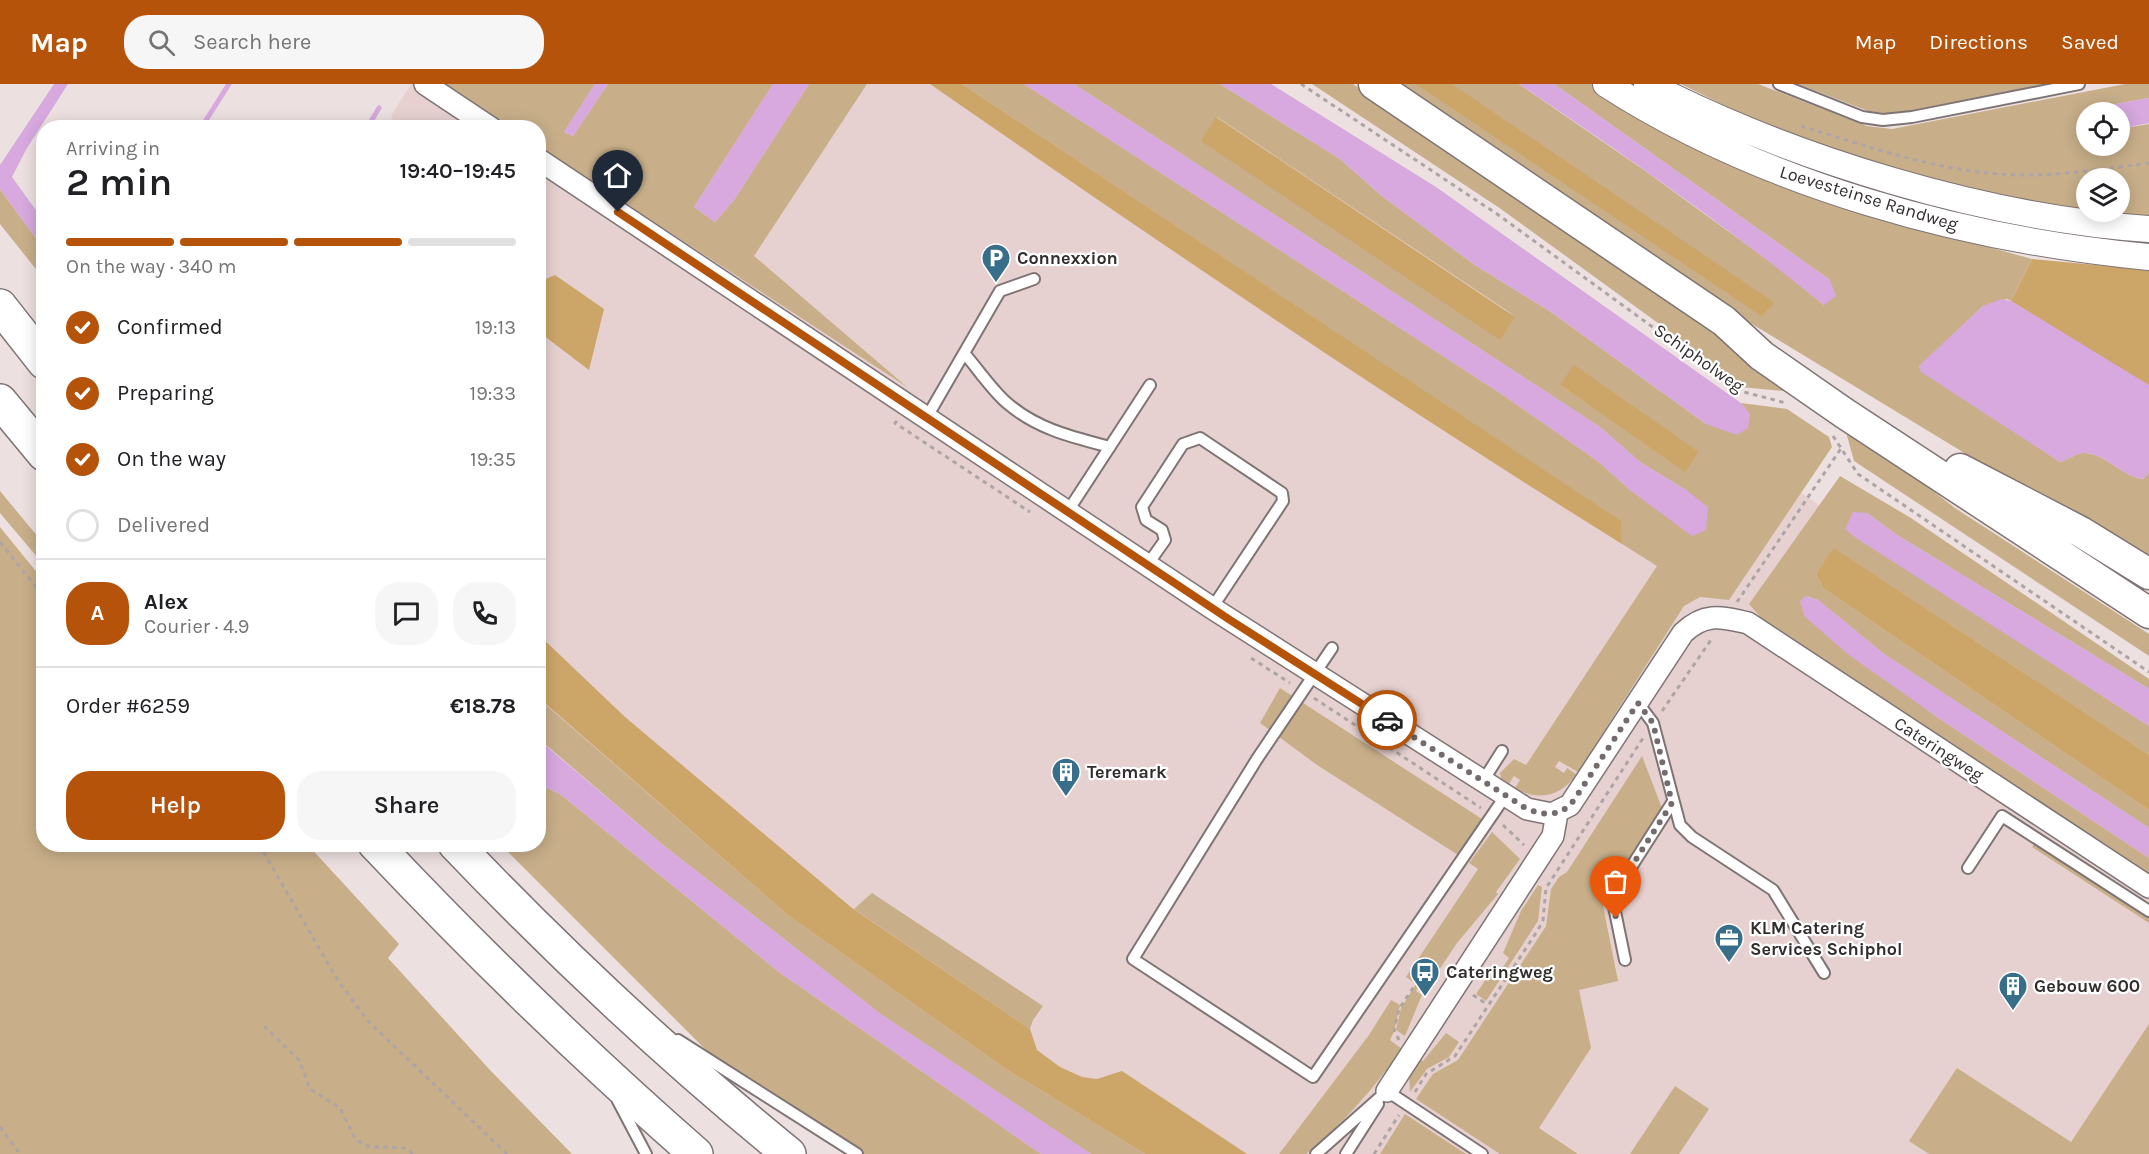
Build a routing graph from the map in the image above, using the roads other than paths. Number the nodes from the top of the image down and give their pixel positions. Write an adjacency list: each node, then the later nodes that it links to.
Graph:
1 (425, 84): 7 (street)
2 (1374, 84): 13 (main road, Schipholweg)
3 (1606, 84): 10 (street, Loevesteinse Randweg)
4 (1647, 84): 9 (street, Loevesteinse Randweg)
5 (1779, 84): 6 (lane)
6 (2079, 84)
7 (478, 120)
8 (546, 164): 18 (street)
9 (2149, 229)
10 (2149, 257)
11 (1034, 279): 15 (lane)
12 (0, 306): 14 (highway)
13 (1724, 321): 23 (main road, Schipholweg); 25 (main road, Schipholweg)
14 (36, 352)
15 (964, 353): 18 (lane); 20 (lane)
16 (1150, 385): 20 (lane)
17 (0, 401): 19 (highway)
18 (927, 417): 21 (street)
19 (36, 444)
20 (1110, 447): 21 (lane)
21 (1068, 511): 22 (street)
22 (1148, 564): 24 (street); 24 (lane)
23 (2149, 574)
24 (1212, 608): 27 (street)
25 (2149, 613)
26 (1332, 648): 27 (lane)
27 (1315, 675): 30 (street); 31 (lane)
28 (1638, 703): 32 (lane); 33 (street, Cateringweg); 37 (street, Cateringweg)
29 (1502, 751): 30 (lane)
30 (1483, 781): 31 (street)
31 (1506, 795): 33 (street)
32 (1672, 803): 39 (lane); 40 (lane)
33 (1557, 813): 43 (street)
34 (383, 852): 42 (highway)
35 (463, 852): 41 (highway)
36 (1968, 868): 38 (lane)
37 (2149, 887)
38 (2149, 911)
39 (1624, 960)
40 (1824, 973)
41 (604, 993): 46 (highway); 47 (lane)
42 (602, 1071): 44 (lane); 45 (highway)
43 (1387, 1091): 48 (lane); 49 (lane); 50 (lane)
44 (646, 1154)
45 (696, 1154)
46 (789, 1154)
47 (857, 1154)
48 (1316, 1154)
49 (1346, 1154)
50 (1482, 1154)

